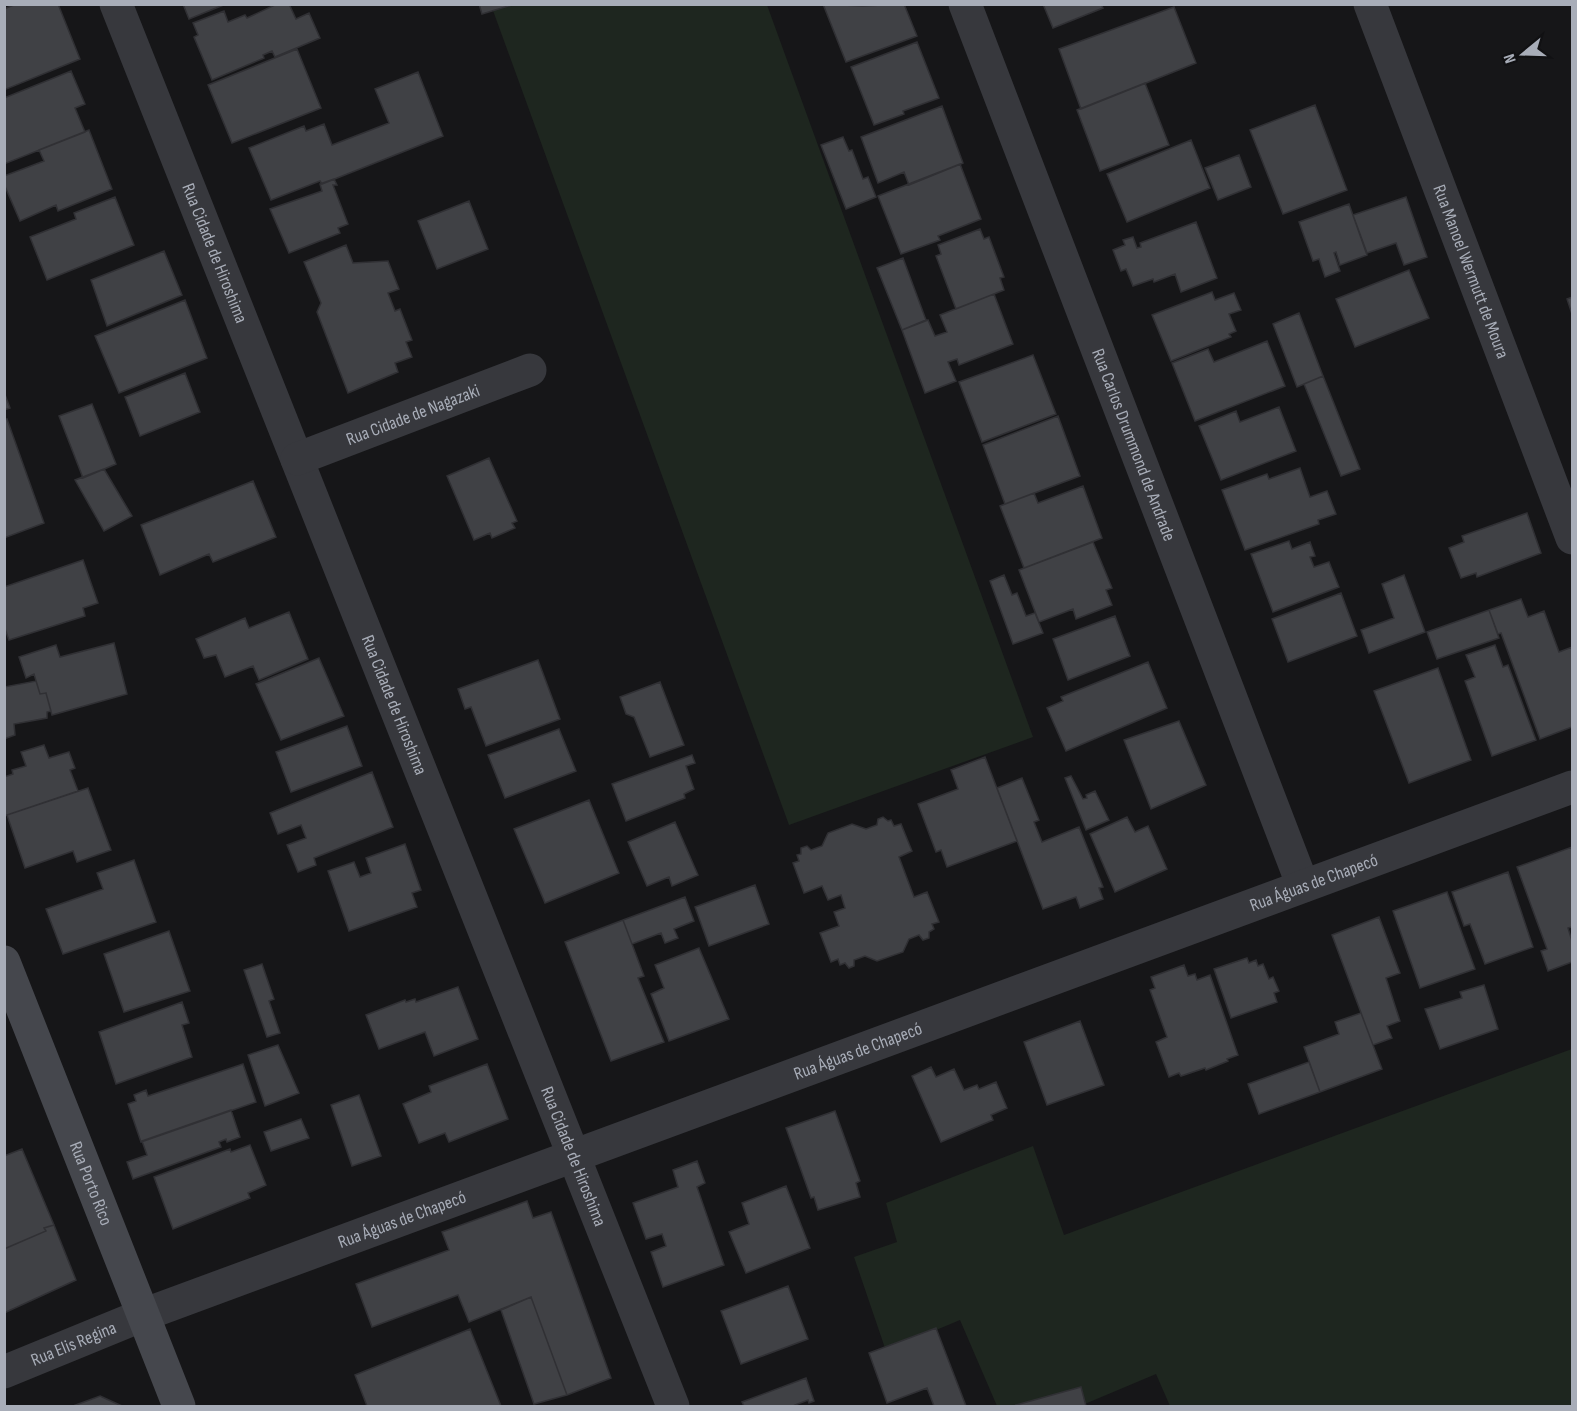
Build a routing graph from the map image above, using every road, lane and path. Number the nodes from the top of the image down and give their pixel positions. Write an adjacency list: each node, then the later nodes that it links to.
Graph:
1 (116, 4): 5 (street, Rua Cidade de Hiroshima)
2 (965, 4): 8 (street, Rua Carlos Drummond de Andrade)
3 (1370, 4): 6 (street, Rua Manoel Wermutt de Moura)
4 (530, 370): 5 (street, Rua Cidade de Nagazaki)
5 (297, 459): 10 (street, Rua Cidade de Hiroshima)
6 (1572, 538)
7 (1572, 787): 8 (street, Rua Águas de Chapecó)
8 (1303, 886): 10 (street, Rua Águas de Chapecó)
9 (4, 962): 11 (main road, Rua Porto Rico)
10 (573, 1156): 11 (street, Rua Águas de Chapecó); 14 (street, Rua Cidade de Hiroshima)
11 (143, 1316): 12 (street, Rua Elis Regina); 13 (main road, Rua Porto Rico)
12 (4, 1372)
13 (179, 1407)
14 (673, 1407)

